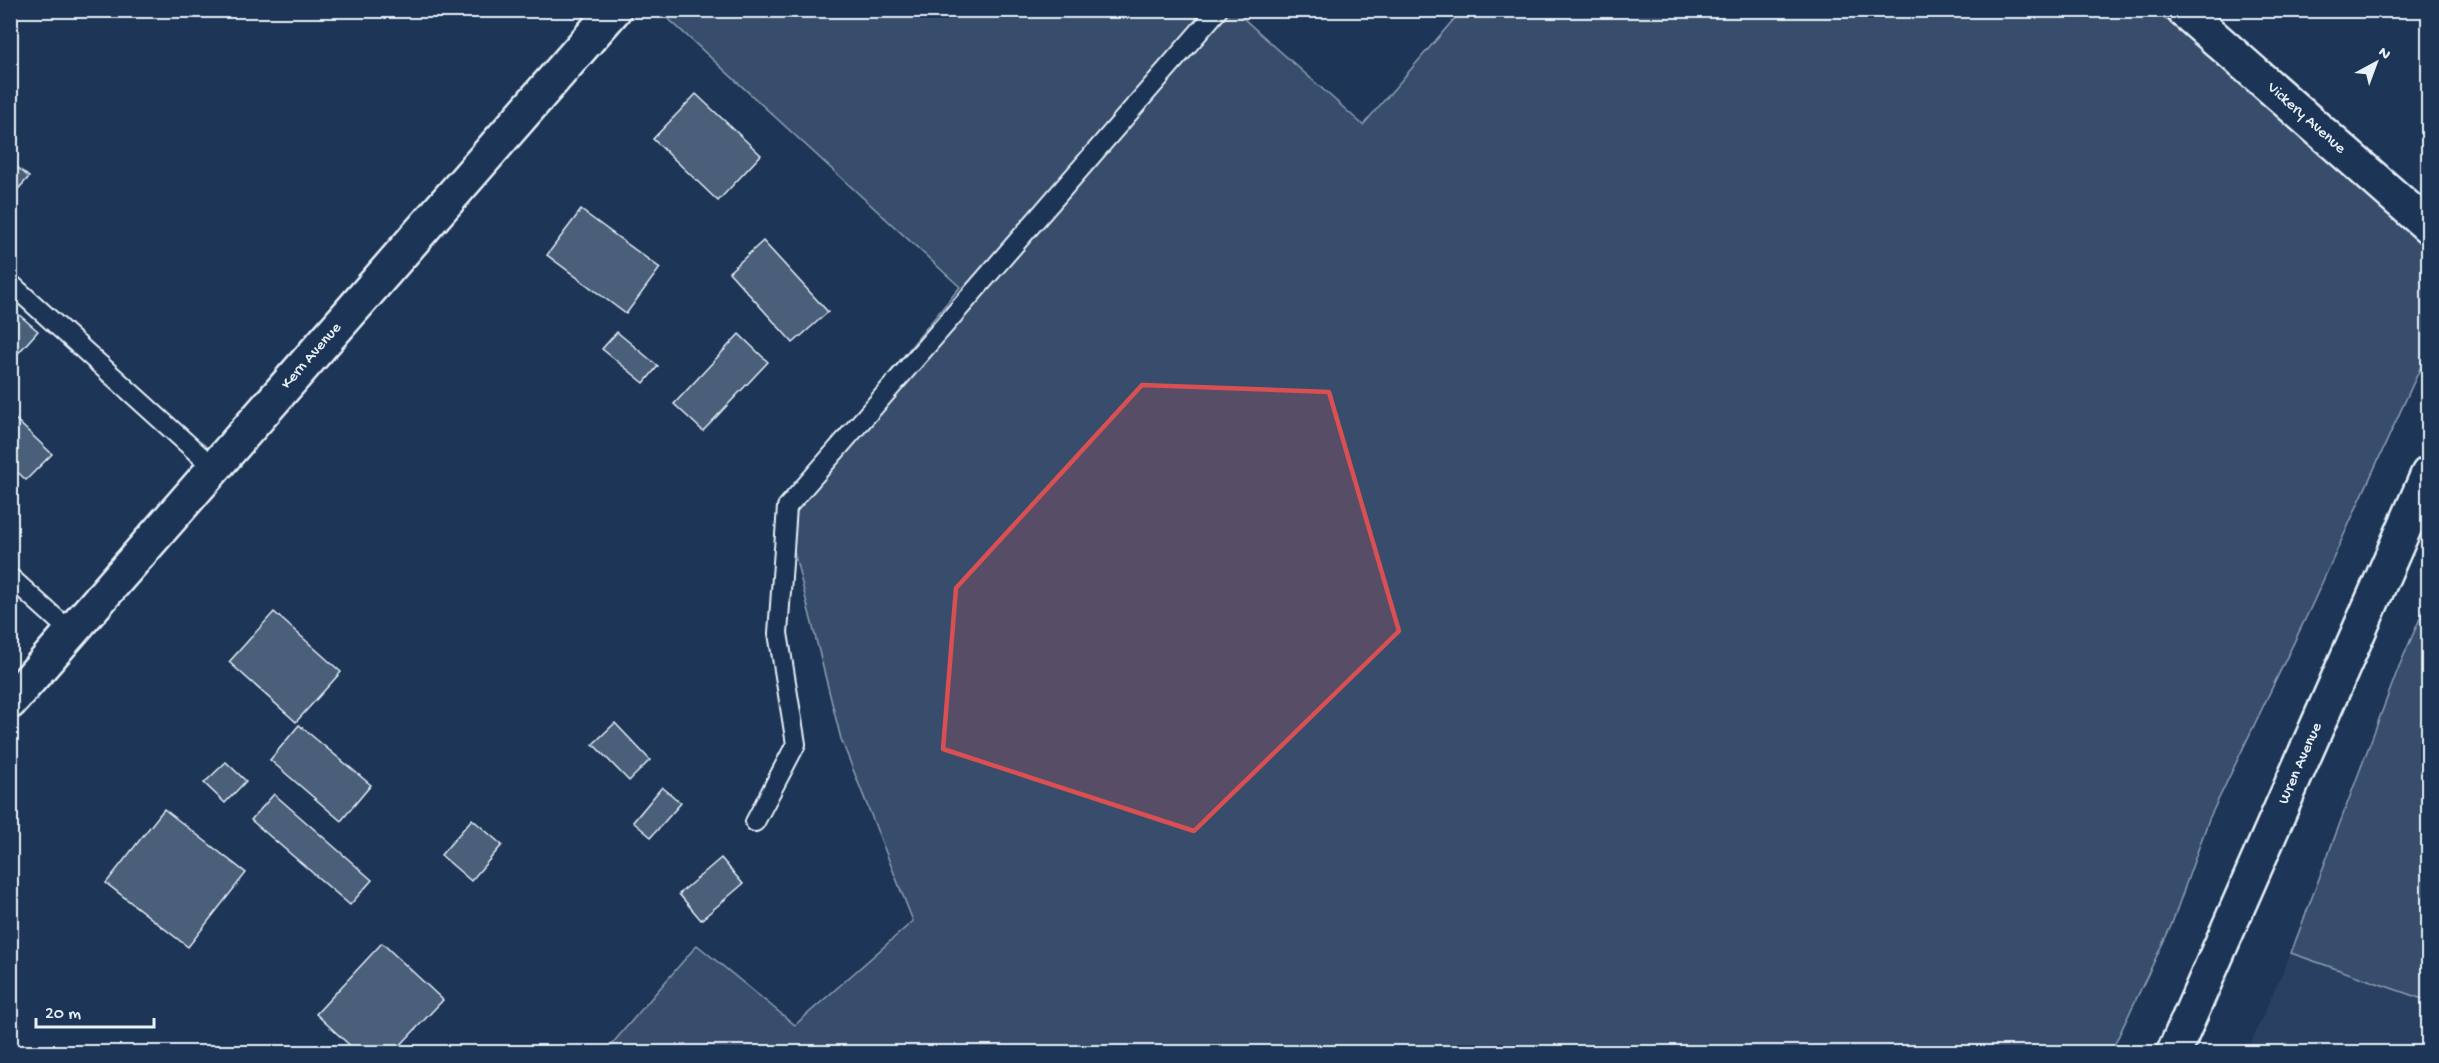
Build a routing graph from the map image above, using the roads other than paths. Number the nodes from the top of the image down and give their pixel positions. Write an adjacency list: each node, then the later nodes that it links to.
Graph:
1 (614, 10): 6 (street, Kern Avenue)
2 (1218, 10): 11 (lane)
3 (2183, 10): 4 (street, Vickery Avenue)
4 (2428, 226)
5 (10, 283): 6 (lane)
6 (214, 468): 9 (street, Kern Avenue)
7 (2428, 474): 12 (street, Wren Avenue)
8 (10, 577): 9 (lane)
9 (71, 632): 10 (street, Kern Avenue)
10 (10, 702)
11 (755, 822)
12 (2174, 1053)

